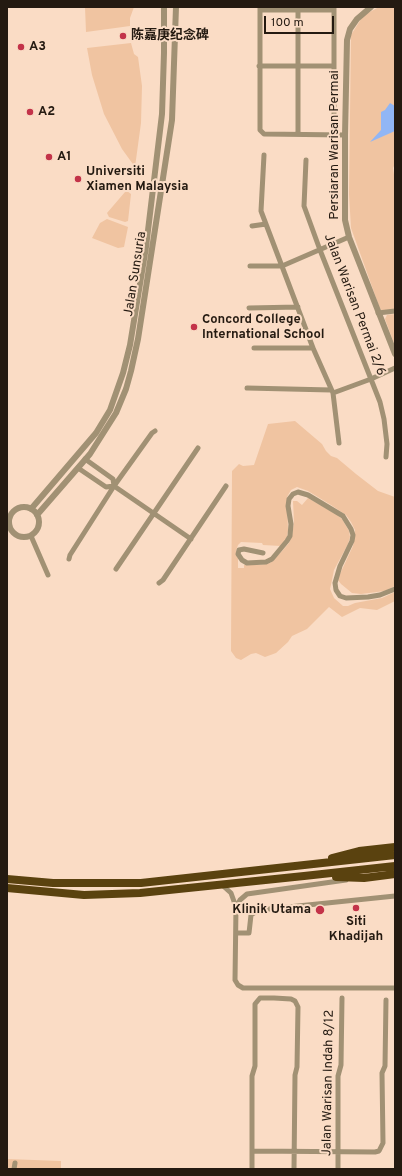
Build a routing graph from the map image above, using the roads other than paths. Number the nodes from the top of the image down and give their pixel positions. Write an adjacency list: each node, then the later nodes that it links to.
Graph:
1 (164, 7): 40 (street, Jalan Sunsuria)
2 (176, 7): 36 (street, Jalan Sunsuria)
3 (371, 7): 12 (street, Persiaran Warisan Permai)
4 (260, 8): 5 (street); 7 (street)
5 (298, 8): 6 (street); 8 (street)
6 (334, 8): 9 (street)
7 (260, 66): 8 (street); 10 (street)
8 (298, 66): 9 (street); 10 (street)
9 (334, 66): 11 (street)
10 (298, 134): 11 (street)
11 (334, 135): 12 (street)
12 (345, 135): 17 (street, Persiaran Warisan Permai)
13 (264, 155): 15 (street)
14 (306, 160): 18 (street, Jalan Warisan Permai 2/6)
15 (266, 224): 16 (street); 20 (street)
16 (252, 226)
17 (349, 237): 18 (street); 24 (street, Persiaran Warisan Permai)
18 (320, 250): 20 (street); 29 (street, Jalan Warisan Permai 2/6)
19 (250, 266): 20 (street)
20 (282, 266): 21 (street)
21 (298, 307): 22 (street); 26 (street)
22 (249, 308)
23 (395, 311): 24 (street)
24 (378, 313): 27 (street, Persiaran Warisan Permai)
25 (254, 348): 26 (street)
26 (313, 348): 31 (street)
27 (395, 354)
28 (395, 368): 29 (street)
29 (371, 379): 31 (street); 35 (street, Jalan Warisan Permai 2/6)
30 (247, 388): 31 (street)
31 (332, 391): 33 (street)
32 (155, 431): 38 (street)
33 (339, 443)
34 (198, 448): 41 (street)
35 (386, 457)
36 (85, 459): 37 (street, Jalan Sunsuria); 38 (street)
37 (78, 468): 38 (street); 42 (street, Jalan Sunsuria)
38 (114, 486): 41 (street); 48 (street)
39 (226, 486): 46 (street)
40 (31, 509): 42 (street); 43 (street)
41 (153, 513): 46 (street); 49 (street)
42 (37, 515): 45 (street)
43 (8, 520): 44 (street)
44 (9, 529): 45 (street)
45 (31, 536): 50 (street)
46 (191, 539): 51 (street)
47 (262, 553): 52 (street)
48 (69, 559)
49 (116, 569)
50 (48, 575)
51 (159, 583)
52 (395, 589)
53 (395, 847): 55 (highway)
54 (395, 855): 55 (highway)
55 (310, 865): 60 (highway)
56 (395, 866): 58 (highway)
57 (395, 874): 59 (highway)
58 (304, 876): 59 (highway); 61 (highway)
59 (364, 878): 64 (street)
60 (7, 879)
61 (221, 884): 62 (highway); 64 (street)
62 (7, 888)
63 (395, 896): 65 (street)
64 (236, 907): 65 (street)
65 (236, 933): 66 (street)
66 (395, 988)
67 (342, 998): 70 (street, Jalan Warisan Indah 8/12)
68 (386, 1000): 70 (street)
69 (252, 1151): 71 (street); 71 (street); 72 (street)
70 (338, 1151): 71 (street); 74 (street, Jalan Warisan Indah 8/12)
71 (294, 1152): 73 (street)
72 (252, 1169)
73 (294, 1169)
74 (338, 1169)

